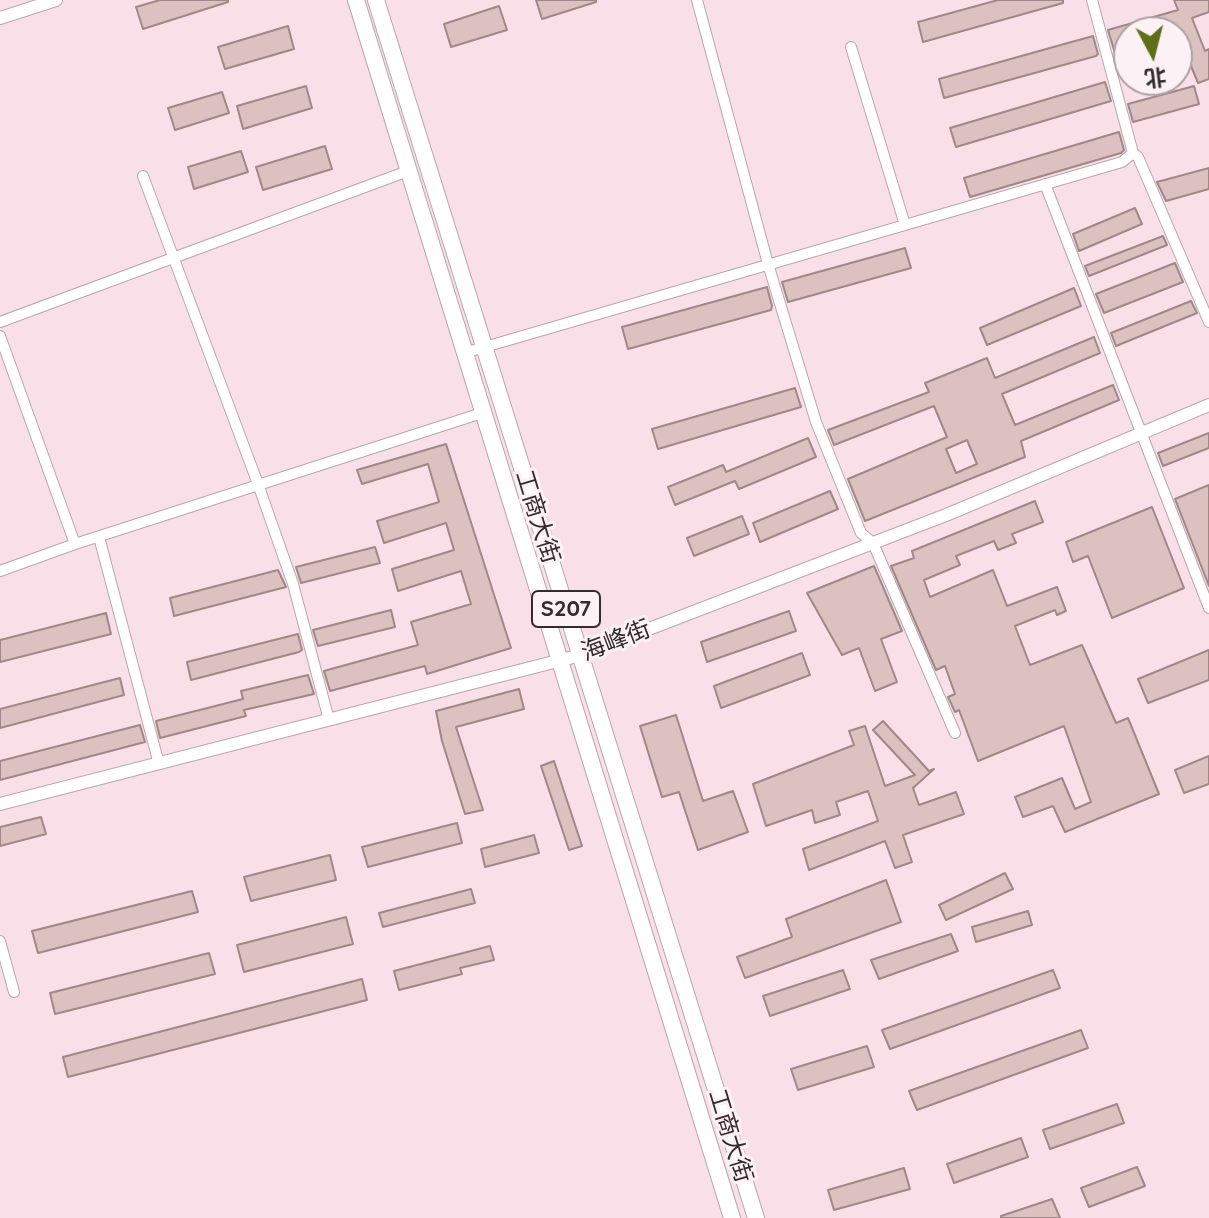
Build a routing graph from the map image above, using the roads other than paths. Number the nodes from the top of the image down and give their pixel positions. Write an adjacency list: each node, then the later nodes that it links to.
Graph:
1 (56, 0): 6 (street)
2 (356, 0): 9 (main road, 工商大街 / S207)
3 (376, 0): 18 (main road, 工商大街 / S207)
4 (697, 0): 14 (street)
5 (1092, 0): 8 (street)
6 (0, 18)
7 (851, 47): 12 (street)
8 (1133, 153): 11 (street); 16 (street)
9 (408, 171): 13 (street); 19 (main road, 工商大街 / S207)
10 (143, 176): 13 (street)
11 (1045, 184): 12 (street); 22 (street)
12 (905, 225): 14 (street)
13 (174, 258): 15 (street); 30 (street)
14 (768, 264): 18 (street); 24 (street)
15 (0, 322)
16 (1209, 322)
17 (0, 336): 25 (street)
18 (484, 347): 19 (street); 28 (main road, 工商大街 / S207)
19 (464, 353): 21 (main road, 工商大街 / S207)
20 (1209, 405): 22 (street, 海峰街)
21 (482, 413): 23 (street); 29 (main road, 工商大街 / S207)
22 (1141, 434): 24 (street, 海峰街); 27 (street)
23 (99, 537): 25 (street); 32 (street)
24 (873, 543): 28 (street, 海峰街); 31 (street)
25 (75, 544): 26 (street)
26 (0, 571)
27 (1209, 608)
28 (581, 655): 29 (street, 海峰街); 37 (main road, 工商大街 / S207)
29 (562, 661): 30 (street, 海峰街); 36 (main road, 工商大街 / S207)
30 (329, 720): 32 (street, 海峰街)
31 (955, 733)
32 (159, 764): 33 (street, 海峰街)
33 (0, 804)
34 (0, 941): 35 (street)
35 (14, 992)
36 (732, 1218)
37 (756, 1218)

